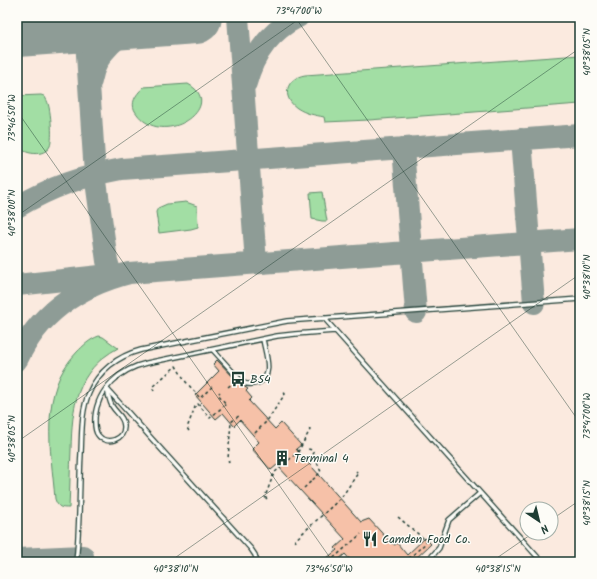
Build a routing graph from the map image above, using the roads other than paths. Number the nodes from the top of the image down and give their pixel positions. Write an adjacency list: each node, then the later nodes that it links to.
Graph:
1 (580, 299): 2 (lane)
2 (324, 318): 3 (lane); 8 (lane)
3 (335, 331): 4 (lane); 7 (lane)
4 (263, 339): 5 (lane); 5 (lane)
5 (212, 350): 6 (lane)
6 (107, 388): 6 (lane); 9 (lane)
7 (480, 493): 10 (lane); 11 (lane)
8 (76, 562)
9 (257, 562)
10 (427, 562)
11 (542, 562)

